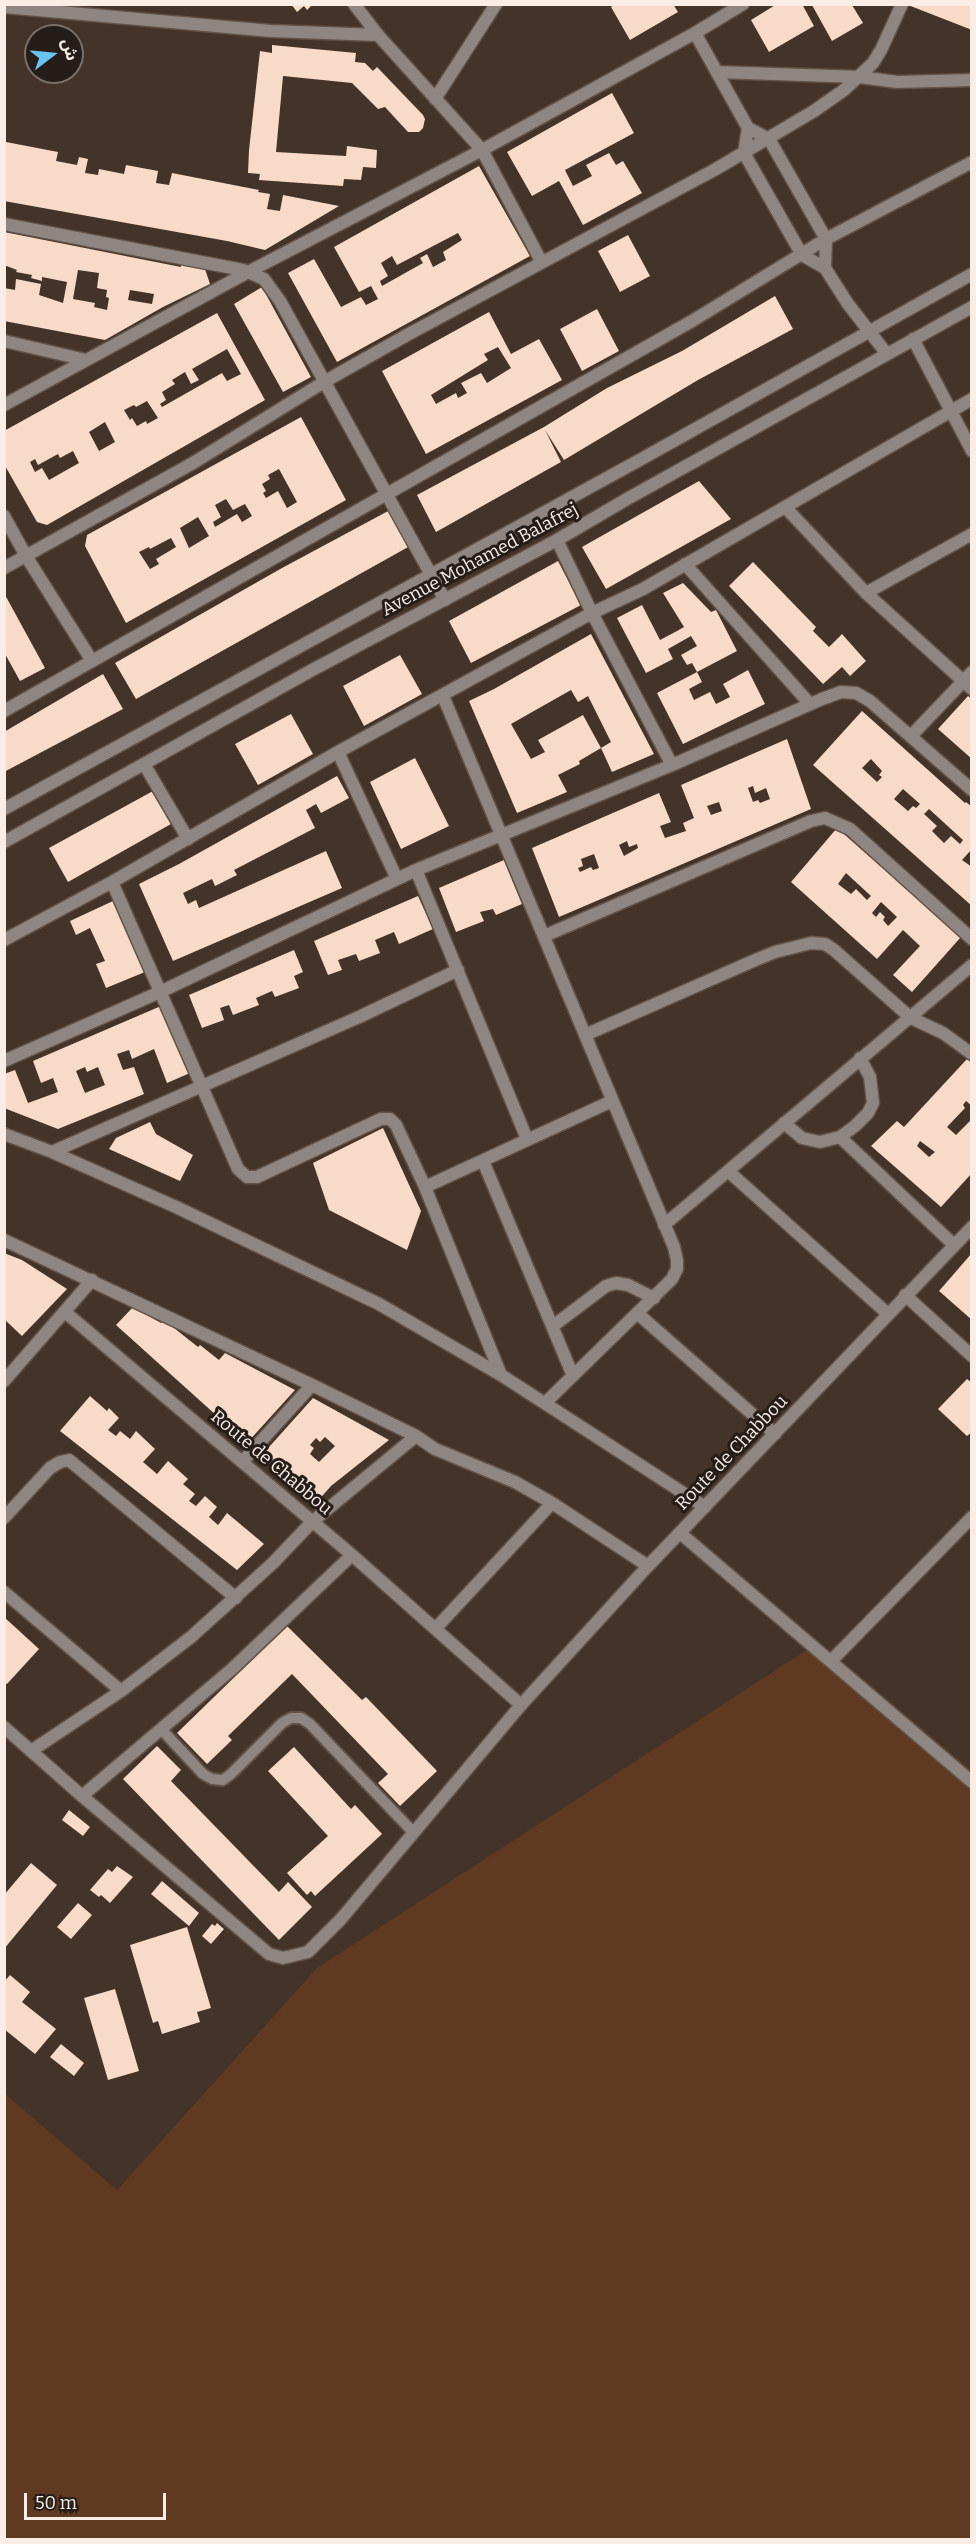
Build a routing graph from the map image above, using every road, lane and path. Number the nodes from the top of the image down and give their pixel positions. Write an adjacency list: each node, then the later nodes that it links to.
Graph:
1 (354, 4): 7 (street)
2 (496, 4): 11 (street)
3 (743, 4): 6 (street)
4 (902, 4): 9 (street)
5 (4, 7): 7 (street)
6 (696, 33): 8 (street); 14 (street)
7 (378, 34): 11 (street)
8 (717, 72): 9 (street); 12 (street)
9 (860, 76): 10 (street); 13 (street)
10 (972, 80)
11 (435, 99): 14 (street)
12 (748, 128): 13 (street); 15 (street)
13 (769, 139): 15 (street); 18 (street)
14 (482, 150): 20 (street); 22 (street)
15 (744, 153): 19 (street); 20 (street)
16 (972, 162): 18 (street)
17 (4, 224): 22 (street)
18 (826, 239): 19 (street); 21 (street)
19 (802, 255): 21 (street); 35 (street)
20 (541, 261): 30 (street)
21 (825, 268): 25 (street)
22 (250, 272): 29 (street); 30 (street)
23 (972, 274): 25 (street, Avenue Mohamed Balafrej)
24 (972, 307): 26 (street, Avenue Mohamed Balafrej)
25 (869, 330): 28 (street); 43 (street, Avenue Mohamed Balafrej)
26 (913, 339): 28 (street, Avenue Mohamed Balafrej); 33 (street)
27 (4, 341): 29 (street)
28 (887, 354): 39 (street, Avenue Mohamed Balafrej)
29 (86, 360): 32 (street)
30 (324, 382): 35 (street); 40 (street)
31 (972, 399): 33 (street)
32 (4, 405)
33 (951, 409): 34 (street); 36 (street)
34 (972, 451)
35 (387, 495): 43 (street); 47 (street)
36 (785, 507): 41 (street); 44 (street)
37 (4, 516): 40 (street)
38 (972, 534): 44 (street)
39 (557, 540): 45 (street, Avenue Mohamed Balafrej); 46 (street)
40 (26, 556): 42 (street); 47 (street)
41 (685, 564): 46 (street); 50 (street)
42 (4, 568)
43 (431, 574): 45 (street); 57 (street, Avenue Mohamed Balafrej)
44 (866, 593): 48 (street)
45 (445, 600): 54 (street, Avenue Mohamed Balafrej)
46 (592, 614): 49 (street); 55 (street)
47 (92, 661): 51 (street)
48 (969, 681): 52 (street)
49 (443, 696): 53 (street); 58 (street)
50 (810, 704): 52 (street); 55 (street)
51 (4, 711)
52 (911, 736): 56 (street)
53 (338, 752): 59 (street); 62 (street)
54 (144, 764): 59 (street); 60 (street, Avenue Mohamed Balafrej)
55 (672, 765): 58 (street)
56 (972, 790)
57 (4, 809)
58 (501, 834): 61 (street); 64 (street)
59 (188, 839): 63 (street)
60 (4, 842)
61 (416, 870): 62 (street); 68 (street)
62 (398, 879): 69 (street)
63 (112, 882): 66 (street); 69 (street)
64 (544, 936): 65 (street); 71 (street)
65 (972, 939)
66 (4, 940)
67 (972, 964): 70 (street)
68 (458, 970): 75 (street); 80 (street)
69 (160, 992): 74 (street); 75 (street)
70 (911, 1018): 71 (street); 72 (street); 73 (street)
71 (585, 1035): 76 (street)
72 (972, 1054)
73 (860, 1058): 77 (street); 79 (street)
74 (4, 1061)
75 (203, 1085): 81 (street); 84 (street)
76 (612, 1101): 80 (street); 85 (street)
77 (784, 1123): 79 (street); 83 (street)
78 (4, 1134): 81 (street)
79 (840, 1137): 88 (street)
80 (527, 1139): 82 (street)
81 (52, 1152): 98 (street)
82 (483, 1161): 84 (street); 95 (street)
83 (728, 1171): 85 (street); 94 (street)
84 (425, 1187): 98 (street)
85 (664, 1225): 91 (street)
86 (972, 1227): 88 (street, Route de Chabbou)
87 (4, 1240): 89 (street)
88 (954, 1245): 90 (street, Route de Chabbou)
89 (92, 1280): 92 (street); 100 (street)
90 (905, 1295): 94 (street, Route de Chabbou); 96 (street)
91 (654, 1298): 93 (street); 95 (street)
92 (65, 1312): 97 (street); 104 (street, Route de Chabbou)
93 (637, 1313): 99 (street); 102 (street)
94 (888, 1314): 102 (street, Route de Chabbou)
95 (553, 1326): 99 (street)
96 (972, 1356)
97 (7, 1373)
98 (501, 1375): 101 (street)
99 (573, 1376): 101 (street)
100 (312, 1385): 103 (street); 104 (street)
101 (544, 1403): 106 (street)
102 (775, 1434): 106 (street, Route de Chabbou)
103 (416, 1436): 105 (street); 109 (street)
104 (242, 1462): 109 (street, Route de Chabbou)
105 (552, 1503): 112 (street); 115 (street)
106 (705, 1507): 110 (street, Route de Chabbou)
107 (972, 1517): 116 (street)
108 (4, 1518): 114 (street)
109 (312, 1522): 111 (street, Route de Chabbou); 114 (street)
110 (681, 1533): 112 (street, Route de Chabbou); 116 (street)
111 (352, 1555): 115 (street, Route de Chabbou); 119 (street)
112 (648, 1566): 118 (street, Route de Chabbou)
113 (4, 1592): 117 (street)
114 (236, 1598): 117 (street)
115 (436, 1628): 118 (street, Route de Chabbou)
116 (832, 1660): 122 (street)
117 (121, 1691): 121 (street)
118 (521, 1705): 124 (street, Route de Chabbou)
119 (162, 1730): 123 (street); 124 (lane)
120 (6, 1731): 121 (street)
121 (31, 1751): 123 (street)
122 (972, 1782)
123 (82, 1796): 124 (street, Route de Chabbou)
124 (413, 1832)

